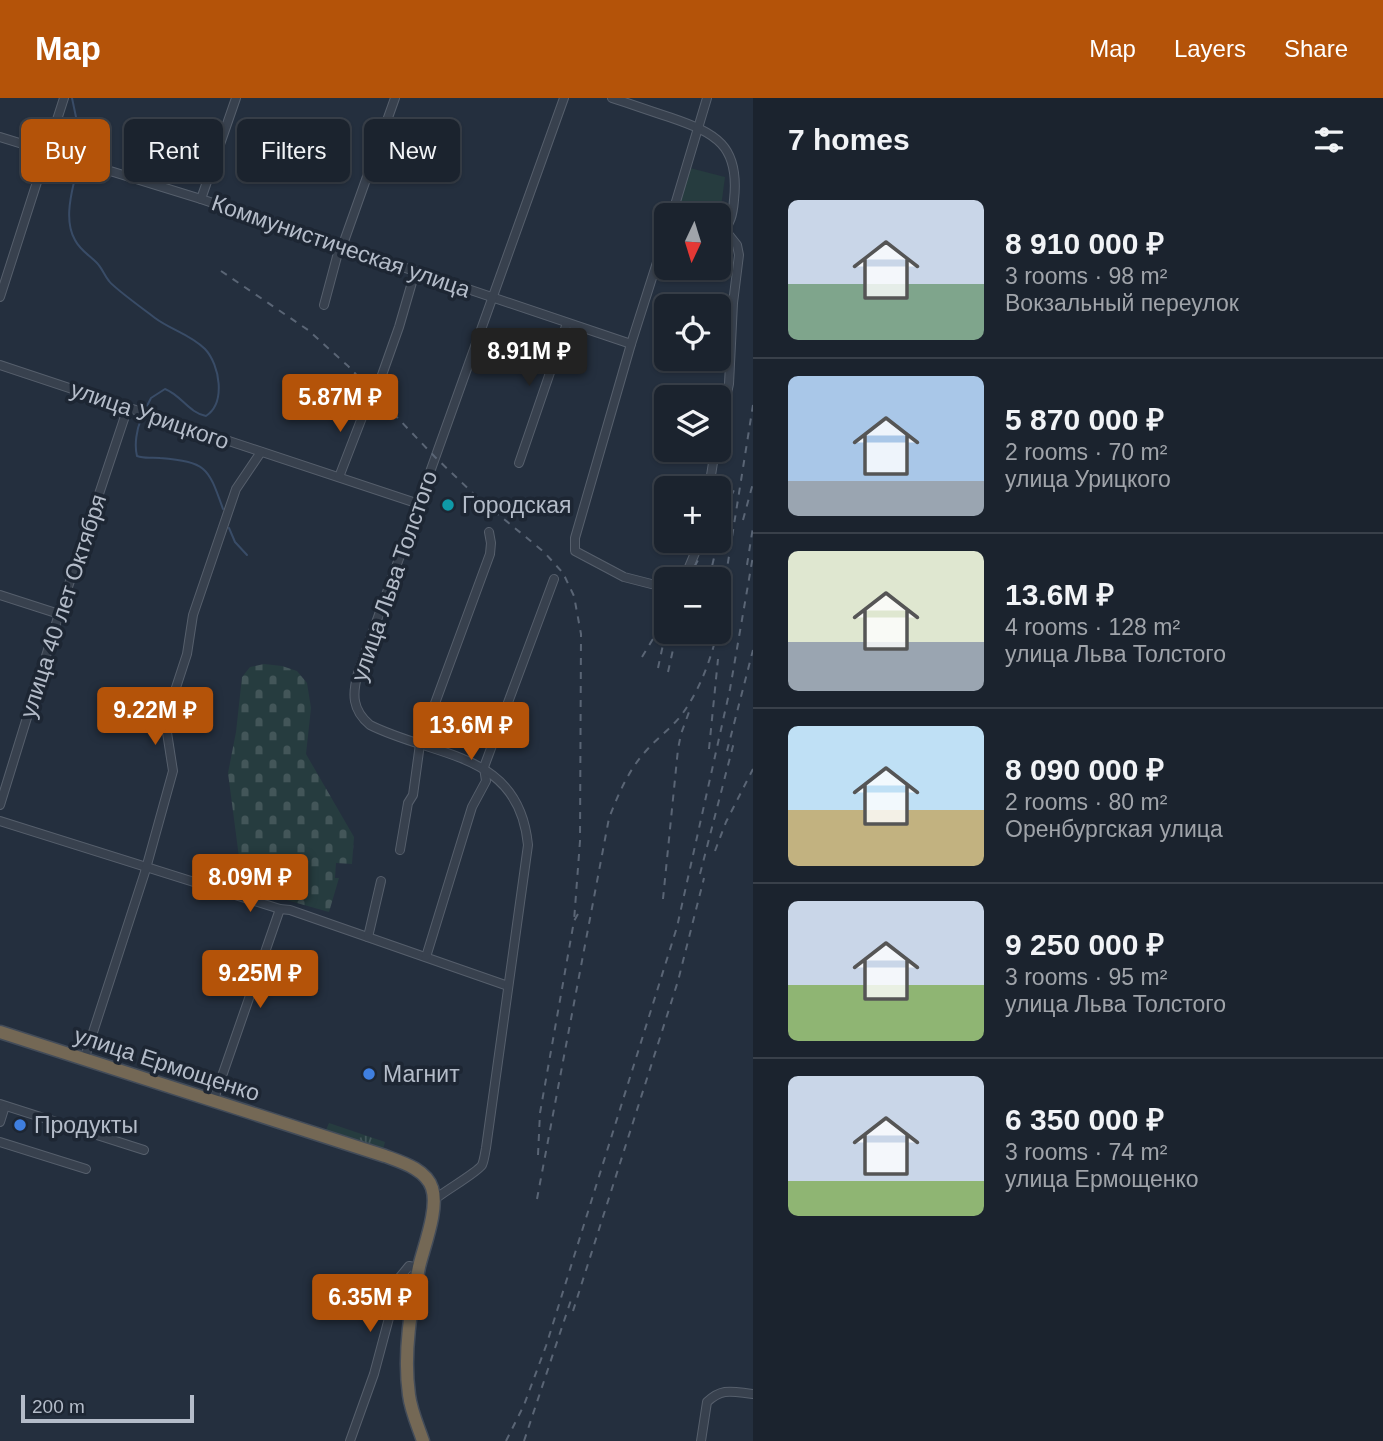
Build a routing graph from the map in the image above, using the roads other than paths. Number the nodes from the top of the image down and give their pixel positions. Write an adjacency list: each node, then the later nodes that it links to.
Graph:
1 (64, 98): 7 (street)
2 (236, 98): 13 (street)
3 (394, 98): 17 (street)
4 (564, 98): 21 (street, улица Льва Толстого)
5 (612, 98): 8 (street)
6 (707, 98): 8 (street)
7 (57, 119)
8 (699, 128): 14 (street); 15 (street)
9 (0, 137): 10 (street, Коммунистическая улица)
10 (21, 144)
11 (110, 171): 13 (street, Коммунистическая улица)
12 (37, 182): 20 (street)
13 (201, 199): 17 (street, Коммунистическая улица)
14 (676, 203)
15 (732, 211)
16 (732, 241): 26 (street)
17 (342, 247): 18 (street, Коммунистическая улица); 22 (street)
18 (415, 272): 21 (street, Коммунистическая улица); 27 (street)
19 (654, 273): 24 (street)
20 (0, 297)
21 (493, 299): 23 (street, Коммунистическая улица); 33 (street, улица Льва Толстого)
22 (324, 305)
23 (567, 323): 24 (street); 31 (street)
24 (631, 344): 36 (street)
25 (0, 365): 29 (street, улица Урицкого)
26 (729, 385)
27 (377, 389)
28 (368, 402): 32 (street)
29 (128, 407): 30 (street, улица Урицкого); 38 (street, улица 40 лет Октября)
30 (261, 452): 32 (street, улица Урицкого); 44 (street)
31 (519, 463)
32 (339, 477): 33 (street, улица Урицкого)
33 (419, 504): 39 (street, улица Льва Толстого)
34 (489, 532): 39 (street)
35 (554, 579): 40 (street)
36 (654, 585)
37 (0, 595): 38 (street)
38 (59, 614): 41 (street, улица 40 лет Октября)
39 (420, 744): 40 (street, улица Льва Толстого); 43 (street)
40 (484, 767): 48 (street); 49 (street, улица Льва Толстого)
41 (0, 805)
42 (0, 821): 44 (street)
43 (400, 850)
44 (146, 865): 46 (street); 51 (street)
45 (381, 881): 47 (street)
46 (280, 909): 47 (street); 52 (street)
47 (368, 937): 48 (street)
48 (426, 957): 49 (street)
49 (508, 986): 58 (street, улица Льва Толстого)
50 (0, 1032): 51 (highway, улица Ермощенко)
51 (84, 1060): 52 (highway, улица Ермощенко)
52 (213, 1101): 58 (highway, улица Ермощенко)
53 (2, 1105): 54 (street); 56 (street)
54 (0, 1122)
55 (0, 1142): 57 (street)
56 (144, 1150)
57 (86, 1169)
58 (434, 1200): 59 (highway)
59 (419, 1268): 61 (highway); 62 (street)
60 (753, 1394): 64 (street)
61 (421, 1436): 63 (highway)
62 (349, 1441)
63 (430, 1441)
64 (701, 1441)

